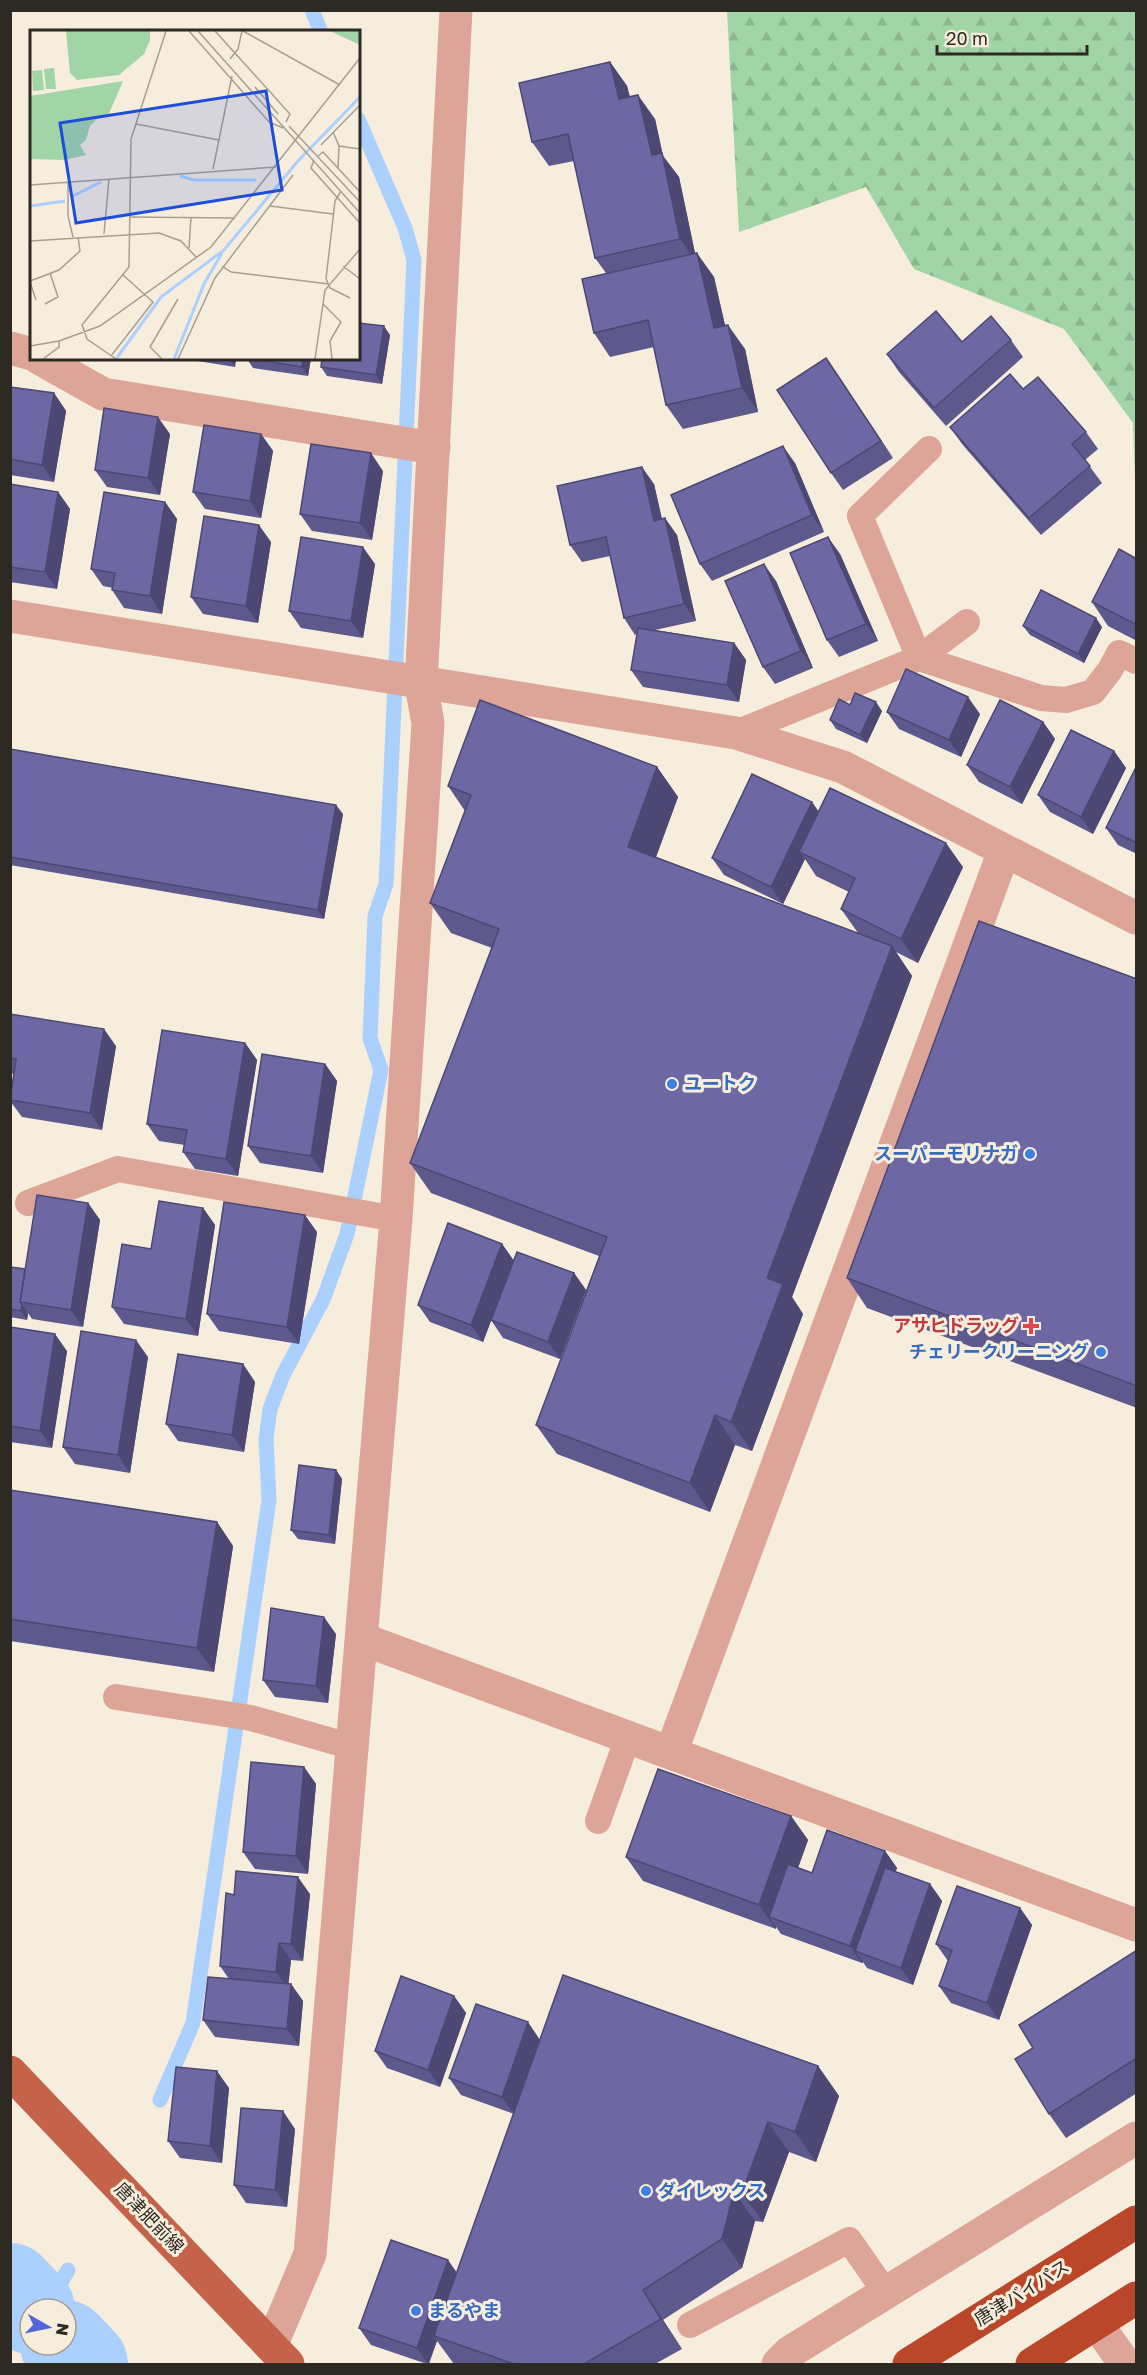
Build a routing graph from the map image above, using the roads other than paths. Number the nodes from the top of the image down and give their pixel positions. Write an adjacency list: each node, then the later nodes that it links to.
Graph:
1 (456, 10): 5 (street)
2 (10, 348): 3 (street)
3 (30, 353)
4 (43, 360): 5 (street)
5 (434, 447): 11 (street)
6 (928, 449): 9 (lane)
7 (10, 616): 11 (street)
8 (967, 622): 9 (lane)
9 (919, 658): 10 (lane); 12 (lane)
10 (1137, 661)
11 (422, 684): 12 (street); 16 (street)
12 (736, 733): 13 (street)
13 (1004, 851): 14 (street); 21 (street)
14 (1137, 918)
15 (28, 1203): 16 (lane)
16 (385, 1217): 17 (street)
17 (362, 1639): 19 (street); 20 (street)
18 (116, 1697): 20 (lane)
19 (628, 1737): 21 (street); 22 (lane)
20 (353, 1747): 31 (street)
21 (671, 1753): 23 (street)
22 (598, 1821)
23 (1137, 1924)
24 (10, 2072): 31 (main road, 唐津肥前線)
25 (1137, 2138): 27 (street)
26 (1137, 2222): 33 (highway, 唐津バイパス)
27 (886, 2293): 30 (lane); 32 (street)
28 (1137, 2298): 29 (highway)
29 (1097, 2324): 34 (highway); 35 (street)
30 (690, 2325)
31 (279, 2355)
32 (778, 2364)
33 (909, 2364)
34 (1032, 2364)
35 (1125, 2364)

